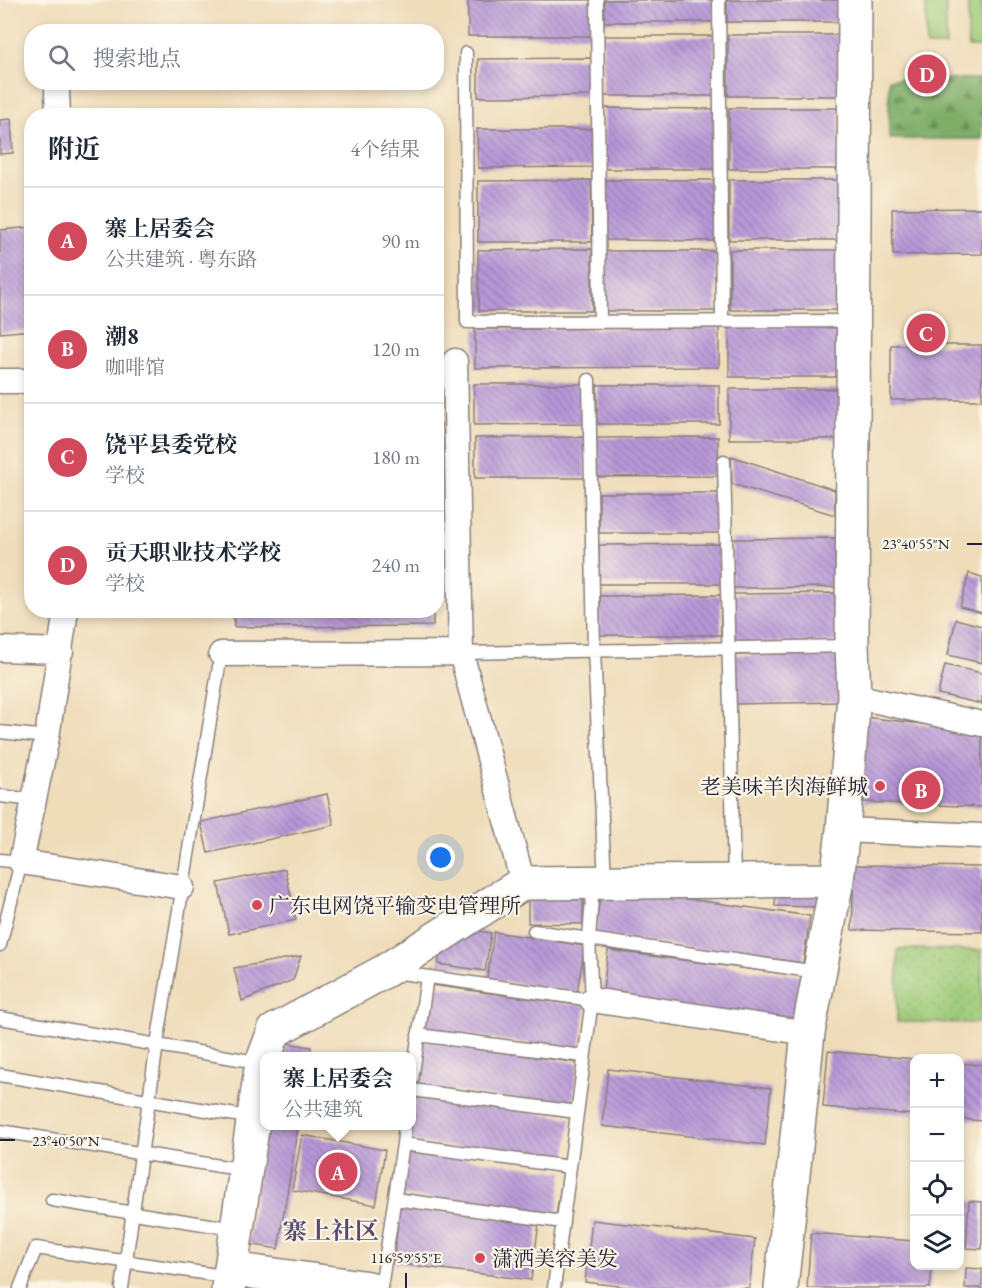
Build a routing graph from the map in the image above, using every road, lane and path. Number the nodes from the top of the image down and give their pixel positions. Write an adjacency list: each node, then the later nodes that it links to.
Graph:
1 (597, 0): 8 (lane)
2 (719, 0): 7 (lane)
3 (855, 0): 9 (street)
4 (466, 53): 8 (lane)
5 (57, 92): 6 (street)
6 (58, 108)
7 (722, 320): 8 (lane); 9 (lane)
8 (600, 321)
9 (853, 321): 17 (street)
10 (455, 361): 22 (street)
11 (589, 380): 20 (lane)
12 (0, 381): 13 (street)
13 (24, 381)
14 (724, 461): 18 (lane)
15 (65, 618): 21 (street)
16 (0, 633): 19 (lane)
17 (852, 646): 18 (lane); 24 (street)
18 (728, 647): 20 (lane); 33 (lane)
19 (0, 649): 21 (street)
20 (594, 650): 22 (lane); 35 (lane)
21 (61, 651): 27 (street)
22 (461, 653): 23 (street); 36 (street)
23 (221, 654): 37 (lane)
24 (854, 696): 25 (street); 30 (street)
25 (982, 724)
26 (0, 732): 27 (lane)
27 (47, 737): 29 (street)
28 (0, 796): 29 (lane)
29 (34, 800): 32 (street)
30 (843, 830): 31 (street); 34 (street)
31 (982, 836)
32 (10, 861): 37 (street); 38 (lane)
33 (735, 879): 34 (street); 35 (street)
34 (837, 880): 43 (street)
35 (599, 881): 36 (street); 40 (lane)
36 (523, 883): 42 (street)
37 (182, 887): 49 (lane)
38 (2, 929): 41 (lane)
39 (534, 931): 40 (lane)
40 (589, 939): 43 (lane); 45 (lane)
41 (0, 945)
42 (386, 971): 44 (lane); 50 (street)
43 (818, 973): 47 (street)
44 (427, 977): 45 (lane); 48 (lane)
45 (592, 1000): 47 (street); 52 (lane)
46 (0, 1018): 49 (lane)
47 (808, 1033): 78 (street)
48 (418, 1035): 51 (lane); 52 (lane)
49 (157, 1044): 53 (lane); 57 (lane)
50 (266, 1052)
51 (415, 1052)
52 (583, 1056): 58 (lane)
53 (260, 1063)
54 (0, 1075): 57 (lane)
55 (260, 1075): 59 (street)
56 (416, 1091): 58 (lane)
57 (149, 1100): 59 (lane); 63 (lane)
58 (577, 1112): 64 (lane)
59 (253, 1118): 65 (street)
60 (404, 1130): 62 (lane)
61 (0, 1131): 63 (lane)
62 (403, 1144): 64 (lane); 66 (lane)
63 (141, 1153): 65 (lane); 68 (lane)
64 (570, 1167): 69 (lane)
65 (246, 1170): 70 (street)
66 (394, 1199): 69 (lane); 76 (lane)
67 (52, 1200): 68 (lane)
68 (133, 1211): 70 (lane); 71 (lane)
69 (563, 1222): 77 (lane)
70 (237, 1230): 72 (street)
71 (126, 1261): 72 (lane); 73 (lane); 74 (lane)
72 (229, 1279): 75 (street)
73 (20, 1288)
74 (122, 1288)
75 (369, 1288)
76 (381, 1288)
77 (554, 1288)
78 (782, 1288)

